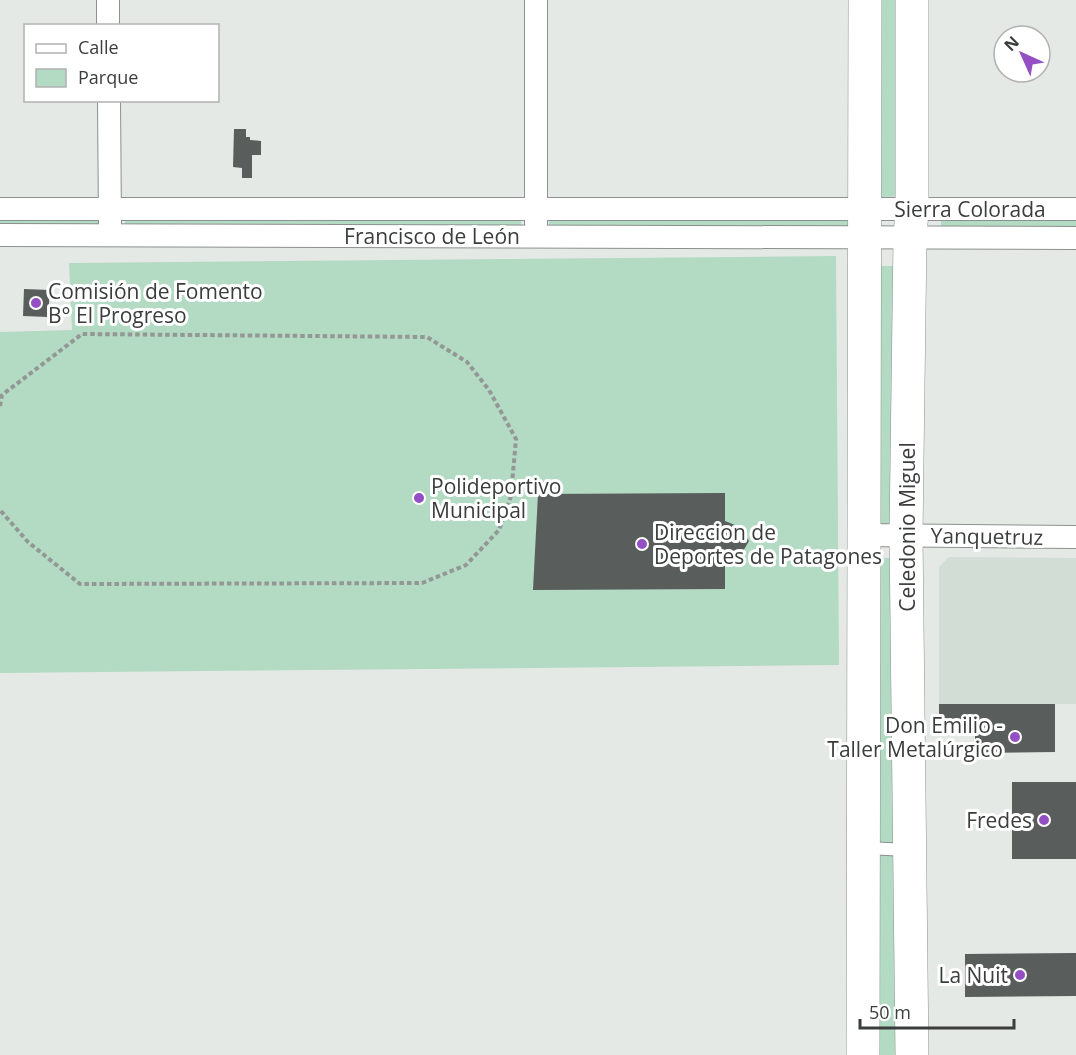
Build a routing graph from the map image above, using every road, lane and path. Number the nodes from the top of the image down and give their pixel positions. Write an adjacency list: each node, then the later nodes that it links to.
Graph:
1 (108, 0): 5 (street)
2 (536, 0): 7 (street)
3 (865, 0): 11 (street, Celedonio Miguel)
4 (912, 0): 12 (street, Celedonio Miguel)
5 (108, 24)
6 (109, 102): 10 (street)
7 (536, 208): 10 (street, Francisco de León); 11 (street, Francisco de León); 15 (street)
8 (0, 209): 10 (street, Francisco de León)
9 (1076, 209): 12 (street, Sierra Colorada)
10 (110, 210): 14 (street)
11 (864, 223): 12 (street, Sierra Colorada); 15 (street, Francisco de León); 19 (street, Celedonio Miguel)
12 (911, 224): 16 (street, Sierra Colorada); 20 (street, Celedonio Miguel)
13 (0, 235): 14 (street, Francisco de León)
14 (110, 235): 15 (street, Francisco de León)
15 (536, 237)
16 (1076, 238)
17 (0, 406): 18 (path)
18 (0, 510)
19 (862, 535): 20 (street, Yanquetruz); 22 (street, Celedonio Miguel)
20 (906, 535): 21 (street, Yanquetruz); 23 (street, Celedonio Miguel)
21 (1076, 537)
22 (862, 848): 23 (lane); 24 (street, Celedonio Miguel)
23 (909, 850): 25 (street, Celedonio Miguel)
24 (863, 1055)
25 (912, 1055)

